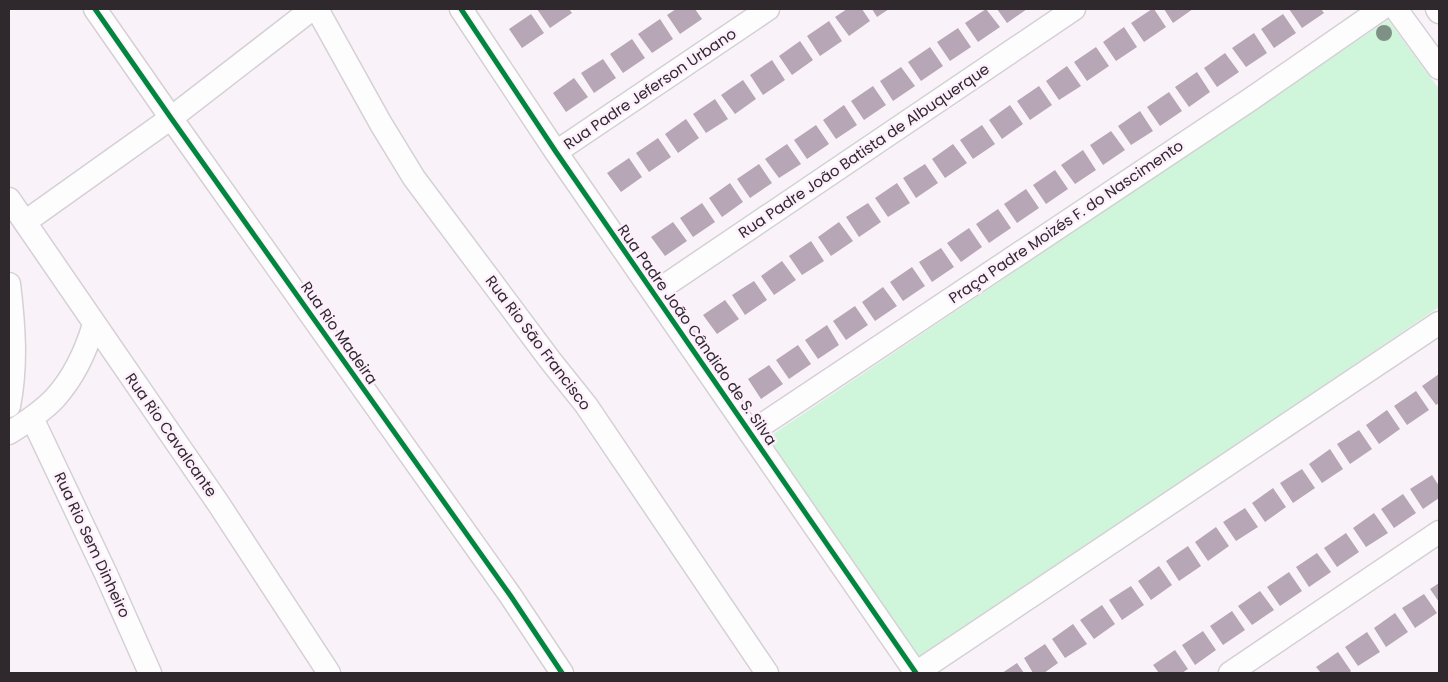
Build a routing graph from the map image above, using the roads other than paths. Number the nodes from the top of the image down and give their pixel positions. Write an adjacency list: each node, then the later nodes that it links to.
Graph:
1 (96, 9): 12 (street, Rua Rio Madeira)
2 (312, 9): 12 (street)
3 (317, 9): 28 (street, Rua Rio São Francisco)
4 (461, 9): 13 (street, Rua Padre João Cândido de S. Silva)
5 (768, 9): 13 (street, Rua Padre Jeferson Urbano)
6 (1074, 9): 17 (street, Rua Padre João Batista de Albuquerque)
7 (1381, 9): 23 (street, Praça Padre Moizés F. do Nascimento)
8 (1396, 9): 11 (street)
9 (1436, 9): 10 (street)
10 (1439, 12)
11 (1439, 68)
12 (171, 118): 15 (street); 27 (street, Rua Rio Madeira)
13 (556, 152): 17 (street, Rua Padre João Cândido de S. Silva)
14 (9, 199): 15 (street, Rua Rio Cavalcante)
15 (25, 222): 19 (street, Rua Rio Cavalcante)
16 (9, 284): 20 (street)
17 (654, 293): 23 (street, Rua Padre João Cândido de S. Silva)
18 (1439, 323): 29 (street)
19 (94, 324): 21 (street); 26 (street, Rua Rio Cavalcante)
20 (9, 406)
21 (32, 418): 22 (street); 25 (street, Rua Rio Sem Dinheiro)
22 (9, 433)
23 (750, 433): 29 (street, Rua Padre João Cândido de S. Silva)
24 (1439, 532): 30 (street)
25 (150, 673)
26 (329, 673)
27 (562, 673)
28 (768, 673)
29 (916, 673)
30 (1230, 673)

